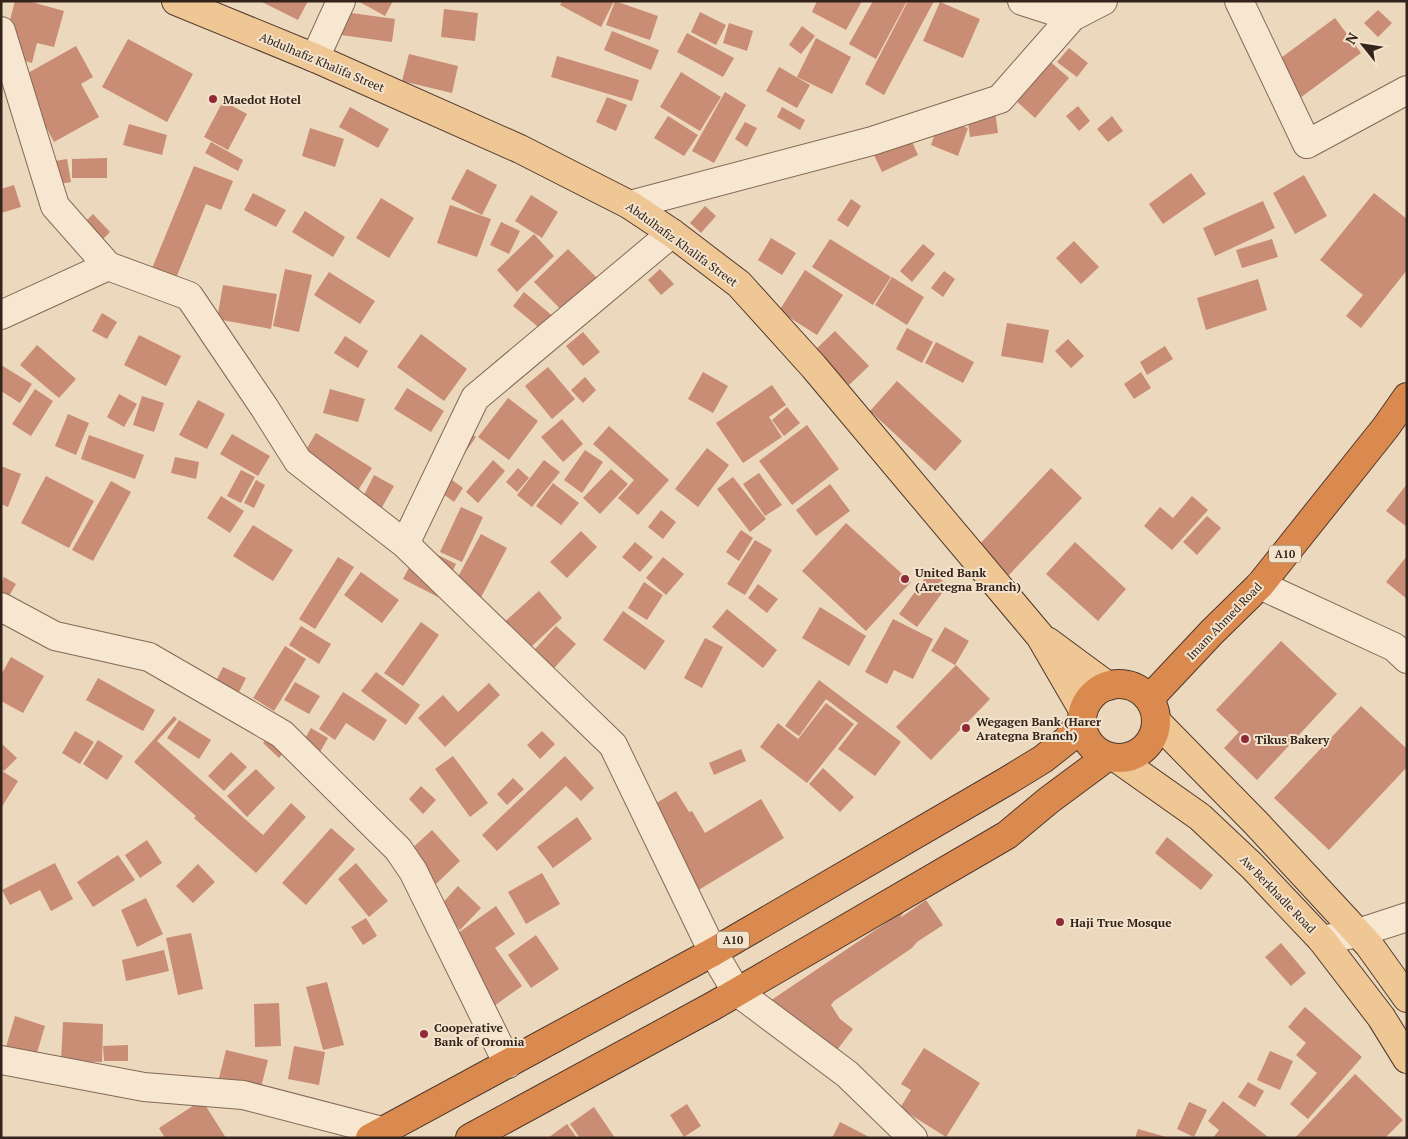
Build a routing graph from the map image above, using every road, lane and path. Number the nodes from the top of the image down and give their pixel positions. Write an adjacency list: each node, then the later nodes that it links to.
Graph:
1 (176, 1): 7 (main road, Abdulhafiz Khalifa Street)
2 (341, 1): 7 (street)
3 (1022, 1): 5 (street)
4 (1239, 1): 8 (street)
5 (1088, 7): 9 (street)
6 (1, 32): 11 (street)
7 (315, 58): 9 (main road, Abdulhafiz Khalifa Street)
8 (1407, 90)
9 (630, 205): 10 (main road, Abdulhafiz Khalifa Street)
10 (672, 233): 14 (street); 17 (main road, Abdulhafiz Khalifa Street)
11 (108, 266): 12 (street); 14 (street)
12 (1, 315)
13 (1407, 397): 15 (highway, Imam Ahmed Road / A10)
14 (405, 544): 26 (street)
15 (1260, 585): 18 (street); 20 (highway, Imam Ahmed Road / A10)
16 (1, 607): 31 (street)
17 (1040, 636): 19 (main road); 21 (main road)
18 (1407, 660)
19 (1108, 686): 20 (highway); 21 (highway)
20 (1153, 710): 22 (highway); 24 (main road)
21 (1083, 716): 22 (highway); 26 (highway, A10)
22 (1113, 758): 25 (main road, Aw Berkhadle Road); 27 (highway)
23 (1407, 917): 24 (street)
24 (1358, 932): 25 (street); 28 (main road)
25 (1322, 940): 29 (main road, Aw Berkhadle Road)
26 (712, 952): 27 (street); 31 (highway, A10)
27 (736, 991): 33 (highway); 34 (street)
28 (1407, 998)
29 (1407, 1059)
30 (1, 1060): 32 (street)
31 (508, 1064): 32 (highway, A10)
32 (376, 1134)
33 (470, 1138)
34 (913, 1138)

